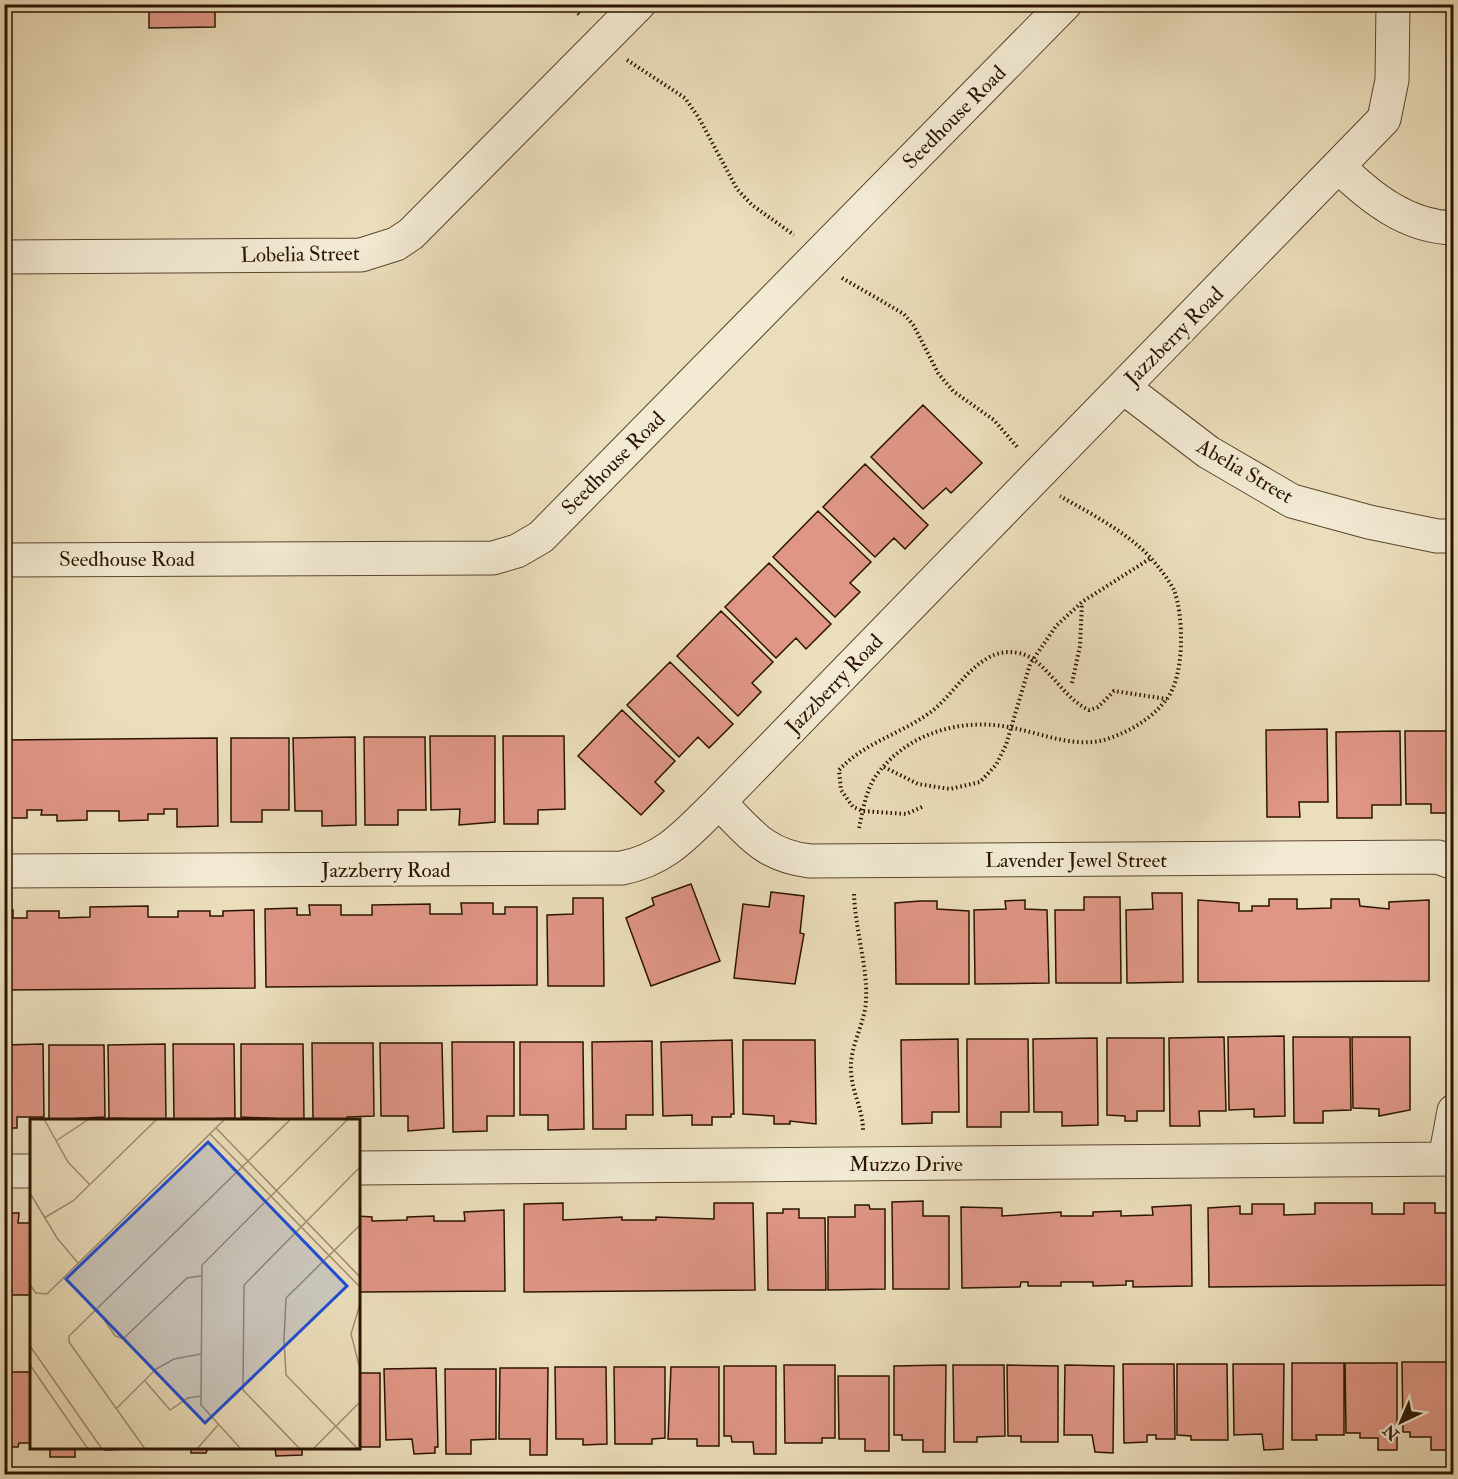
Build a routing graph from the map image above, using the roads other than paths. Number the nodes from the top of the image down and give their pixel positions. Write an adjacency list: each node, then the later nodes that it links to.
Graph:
1 (639, 4): 6 (street, Lobelia Street)
2 (1065, 4): 9 (street, Seedhouse Road)
3 (1393, 4): 4 (street, Jazzberry Road)
4 (1339, 167): 5 (street); 7 (street, Jazzberry Road)
5 (1454, 228)
6 (4, 257)
7 (1123, 387): 8 (street, Abelia Street); 10 (street, Jazzberry Road)
8 (1454, 536)
9 (4, 560)
10 (719, 802): 11 (street, Lavender Jewel Street); 12 (street, Jazzberry Road)
11 (1454, 863)
12 (4, 871)
13 (1454, 1111): 14 (street)
14 (1449, 1160): 15 (street, Muzzo Drive)
15 (360, 1168)
16 (4, 1171): 17 (street)
17 (30, 1171)

